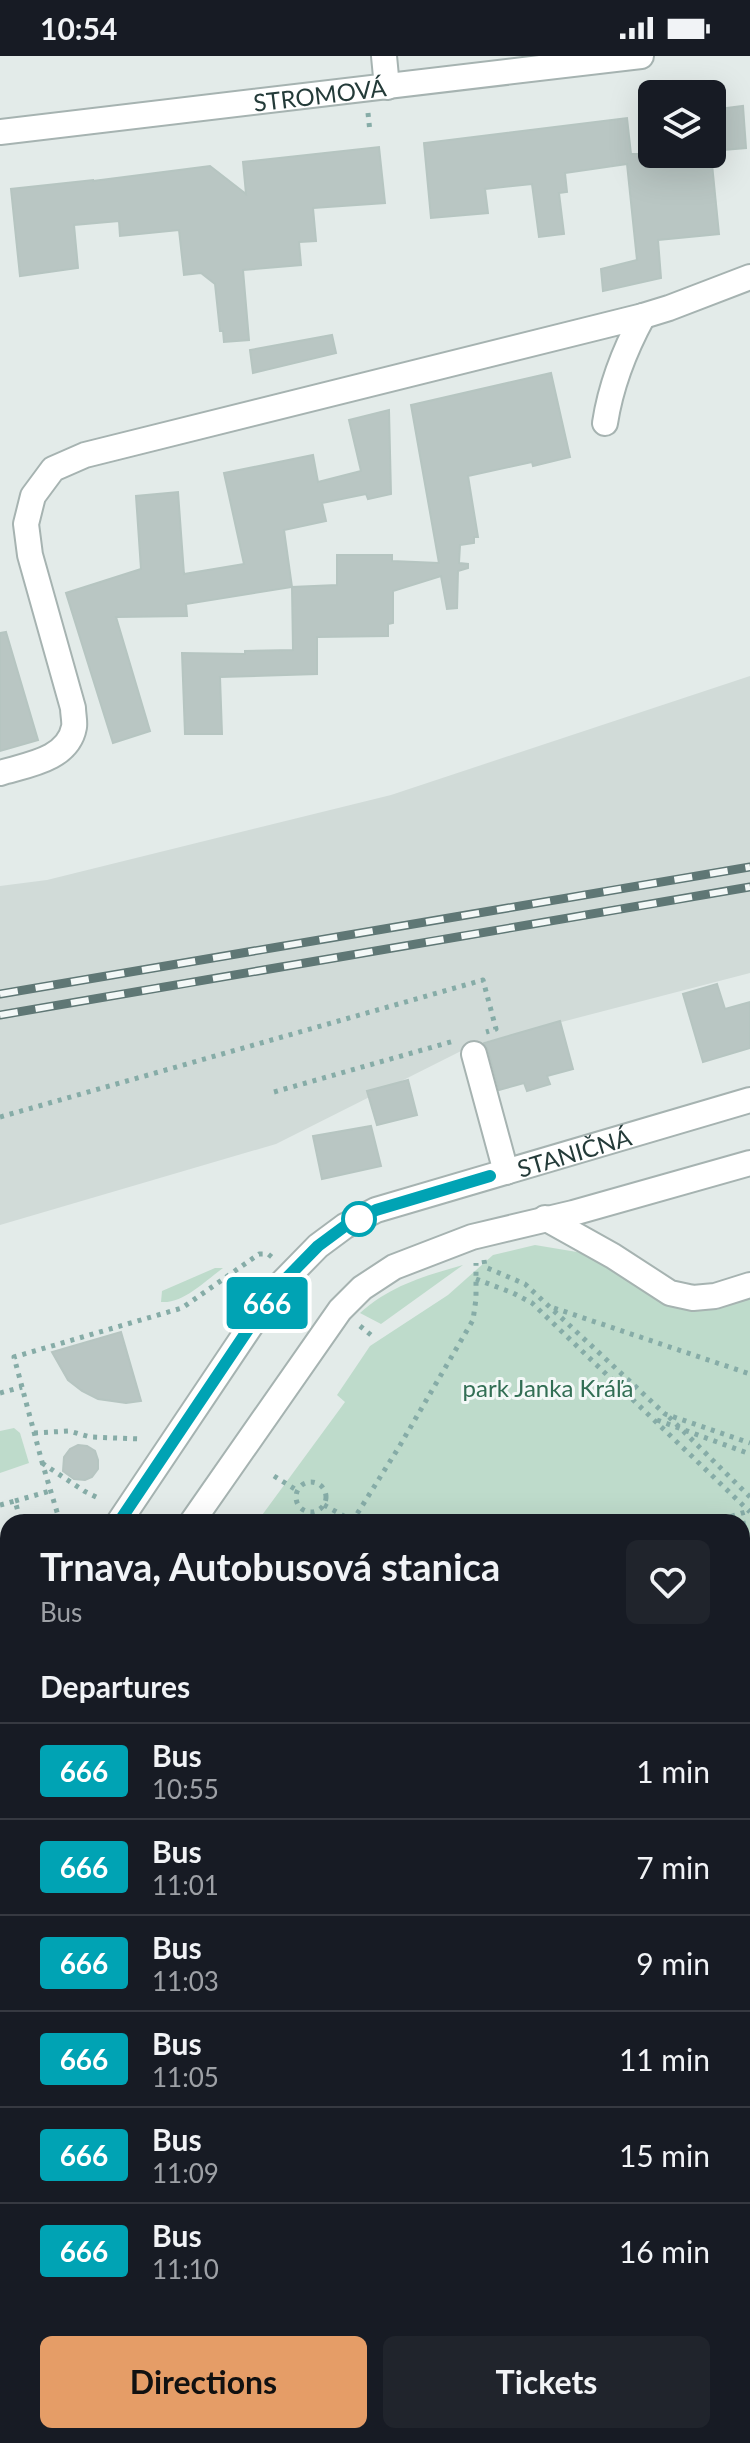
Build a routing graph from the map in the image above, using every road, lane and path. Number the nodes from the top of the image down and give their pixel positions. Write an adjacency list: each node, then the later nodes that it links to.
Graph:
1 (384, 56): 3 (street)
2 (641, 56): 3 (street, STROMOVÁ)
3 (387, 87): 5 (street, STROMOVÁ)
4 (367, 109): 6 (path)
5 (0, 132)
6 (370, 132)
7 (750, 277): 8 (street)
8 (643, 316): 9 (street); 10 (street)
9 (605, 423)
10 (0, 773)
11 (474, 1041): 12 (path); 14 (path); 16 (street)
12 (274, 1092)
13 (750, 1100): 16 (street, STANIČNÁ)
14 (0, 1117)
15 (750, 1163): 17 (street)
16 (506, 1172): 47 (street, STANIČNÁ)
17 (545, 1218): 22 (street); 48 (street)
18 (476, 1258): 21 (path)
19 (276, 1260): 26 (path)
20 (485, 1267): 24 (path)
21 (476, 1279): 23 (path); 50 (path)
22 (750, 1285)
23 (513, 1293): 24 (path); 29 (path)
24 (549, 1306): 25 (path); 28 (path)
25 (750, 1374)
26 (22, 1387): 27 (path); 31 (path)
27 (0, 1393)
28 (665, 1414): 30 (path); 33 (path)
29 (653, 1419): 30 (path); 44 (path)
30 (680, 1429): 34 (path); 39 (path)
31 (34, 1433): 32 (path); 35 (path)
32 (142, 1439)
33 (750, 1443)
34 (750, 1454)
35 (42, 1462): 37 (path); 40 (path)
36 (274, 1476): 38 (path)
37 (50, 1491): 41 (path); 46 (path)
38 (298, 1491): 43 (path); 43 (path)
39 (750, 1497)
40 (100, 1499)
41 (15, 1501): 42 (path); 45 (path)
42 (0, 1505)
43 (324, 1505): 49 (path)
44 (750, 1512)
45 (19, 1514)
46 (57, 1514)
47 (124, 1514)
48 (198, 1514)
49 (340, 1514)
50 (356, 1514)

